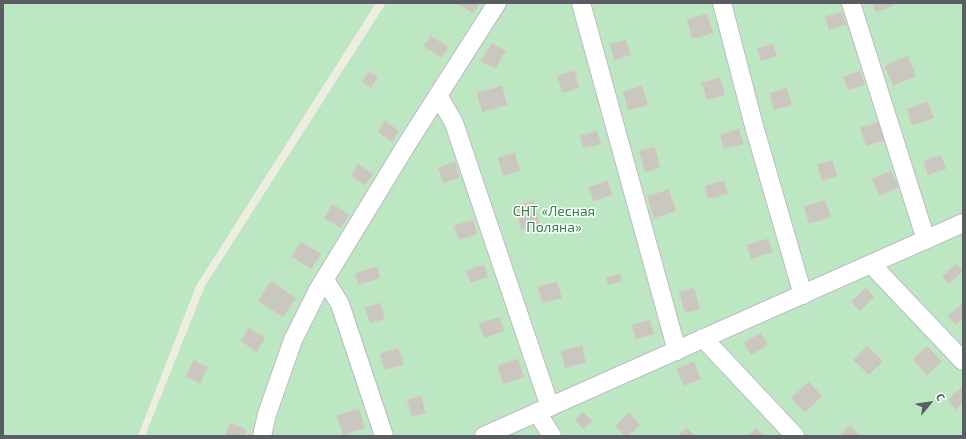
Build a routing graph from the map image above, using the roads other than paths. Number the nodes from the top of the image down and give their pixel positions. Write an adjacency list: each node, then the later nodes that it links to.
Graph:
1 (497, 3): 5 (street)
2 (581, 3): 12 (street)
3 (722, 3): 10 (street)
4 (851, 3): 7 (street)
5 (438, 95): 9 (street); 14 (street)
6 (963, 223): 7 (street)
7 (926, 240): 8 (street)
8 (871, 264): 10 (street); 13 (street)
9 (325, 280): 15 (street); 16 (street)
10 (803, 294): 11 (street)
11 (703, 338): 12 (street); 19 (street)
12 (677, 350): 14 (street)
13 (963, 361)
14 (544, 410): 17 (street); 18 (street)
15 (262, 436)
16 (384, 436)
17 (484, 436)
18 (552, 436)
19 (795, 436)

